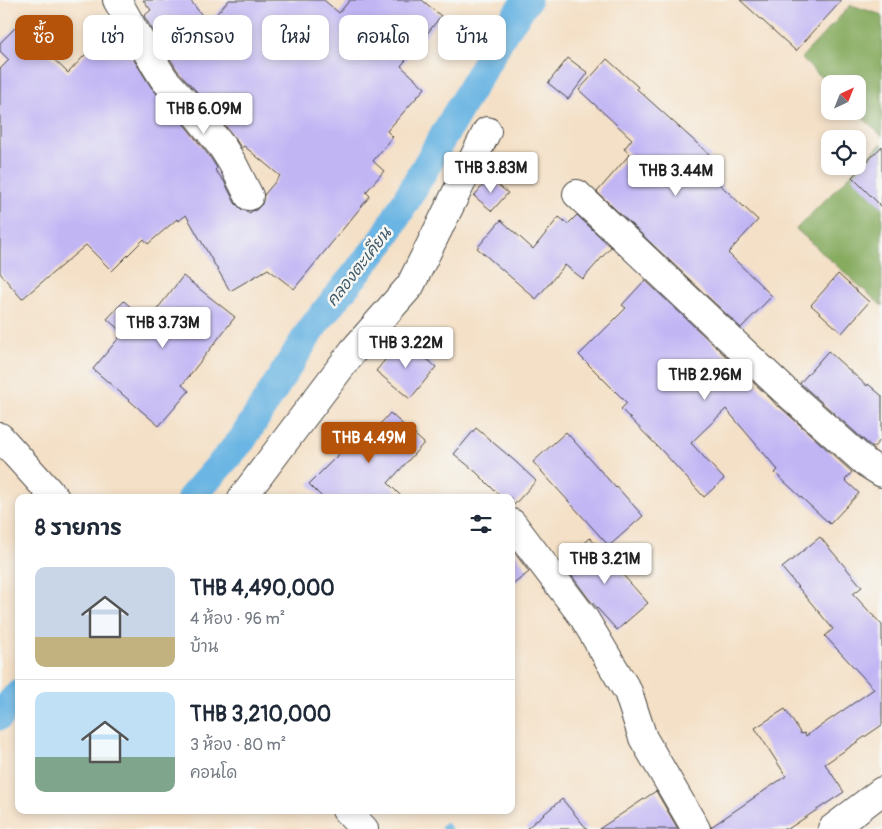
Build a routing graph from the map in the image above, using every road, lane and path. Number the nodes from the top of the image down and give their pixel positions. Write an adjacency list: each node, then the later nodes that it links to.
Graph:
1 (118, 0): 4 (street)
2 (486, 131): 8 (street)
3 (577, 194): 6 (street)
4 (249, 196)
5 (0, 437): 7 (street)
6 (882, 473)
7 (50, 491)
8 (245, 494)
9 (515, 527): 13 (street)
10 (882, 791): 14 (street)
11 (350, 814): 12 (street)
12 (364, 829)
13 (696, 829)
14 (832, 829)

